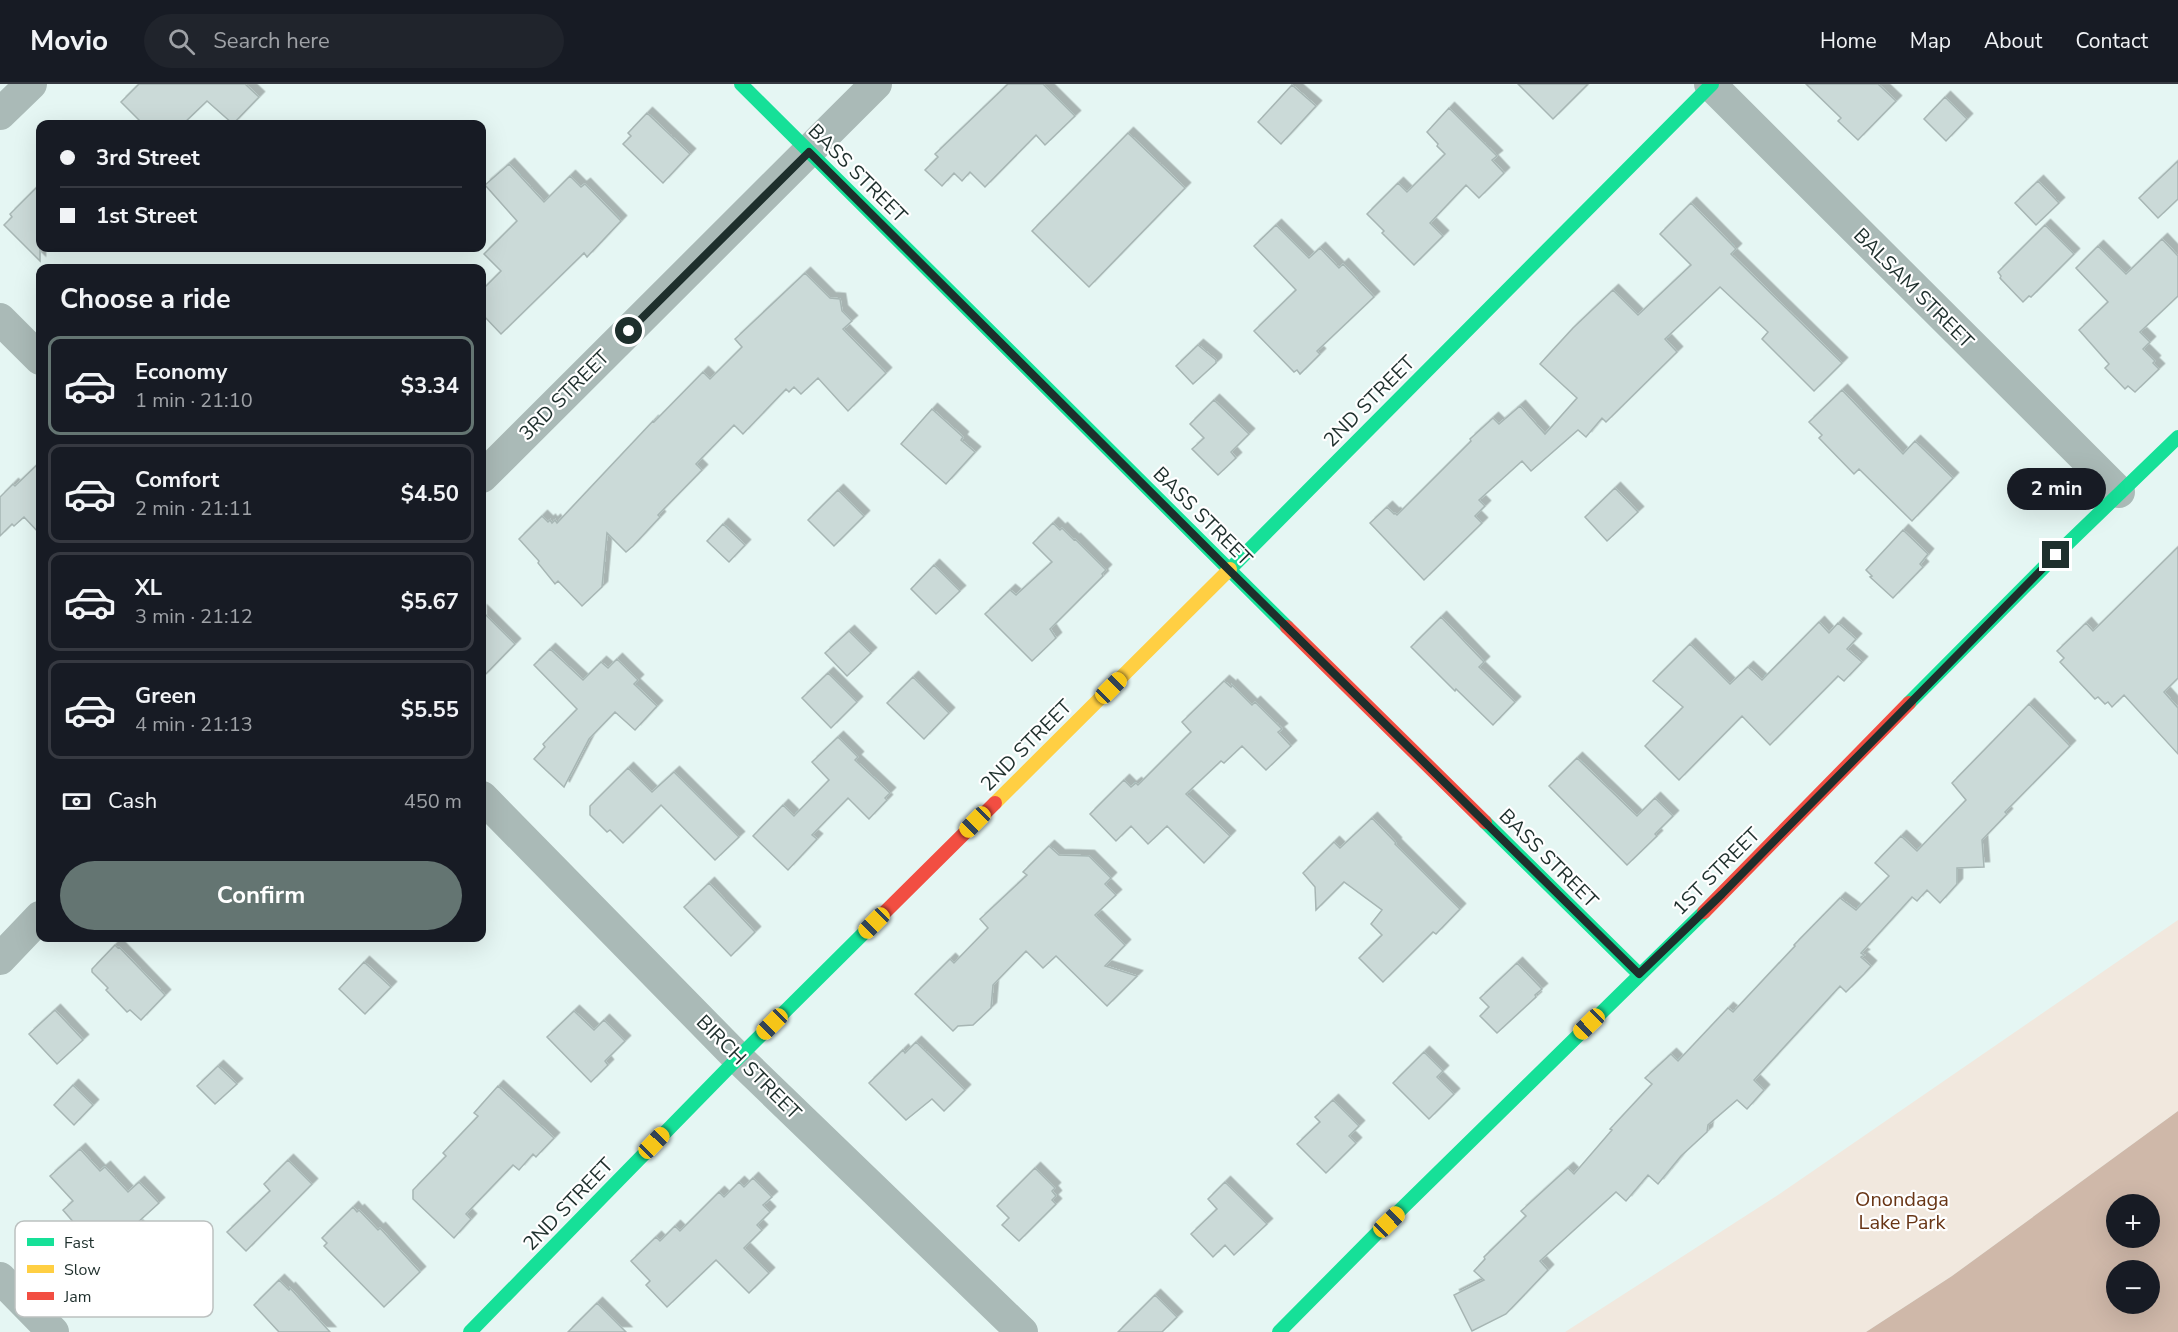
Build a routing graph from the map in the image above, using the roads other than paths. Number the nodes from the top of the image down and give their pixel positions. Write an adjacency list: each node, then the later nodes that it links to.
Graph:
1 (31, 84): 5 (street)
2 (741, 84): 6 (street, BASS STREET)
3 (876, 84): 6 (street, 3RD STREET)
4 (1711, 84): 11 (street, BALSAM STREET); 12 (street, 2ND STREET)
5 (0, 114)
6 (809, 152): 10 (street, 3RD STREET); 12 (street, BASS STREET)
7 (0, 319): 8 (street)
8 (36, 354)
9 (2178, 437): 11 (street, 1ST STREET)
10 (486, 473)
11 (2119, 492): 16 (street, 1ST STREET)
12 (1229, 570): 16 (street, BASS STREET); 17 (street, 2ND STREET)
13 (486, 801): 17 (street, BIRCH STREET)
14 (36, 921): 15 (street)
15 (0, 959)
16 (1639, 974): 24 (street, 1ST STREET)
17 (738, 1058): 22 (street, 2ND STREET); 23 (street, BIRCH STREET)
18 (0, 1278): 19 (street)
19 (15, 1293)
20 (39, 1317): 21 (street)
21 (54, 1332)
22 (470, 1332)
23 (1022, 1332)
24 (1279, 1332)

